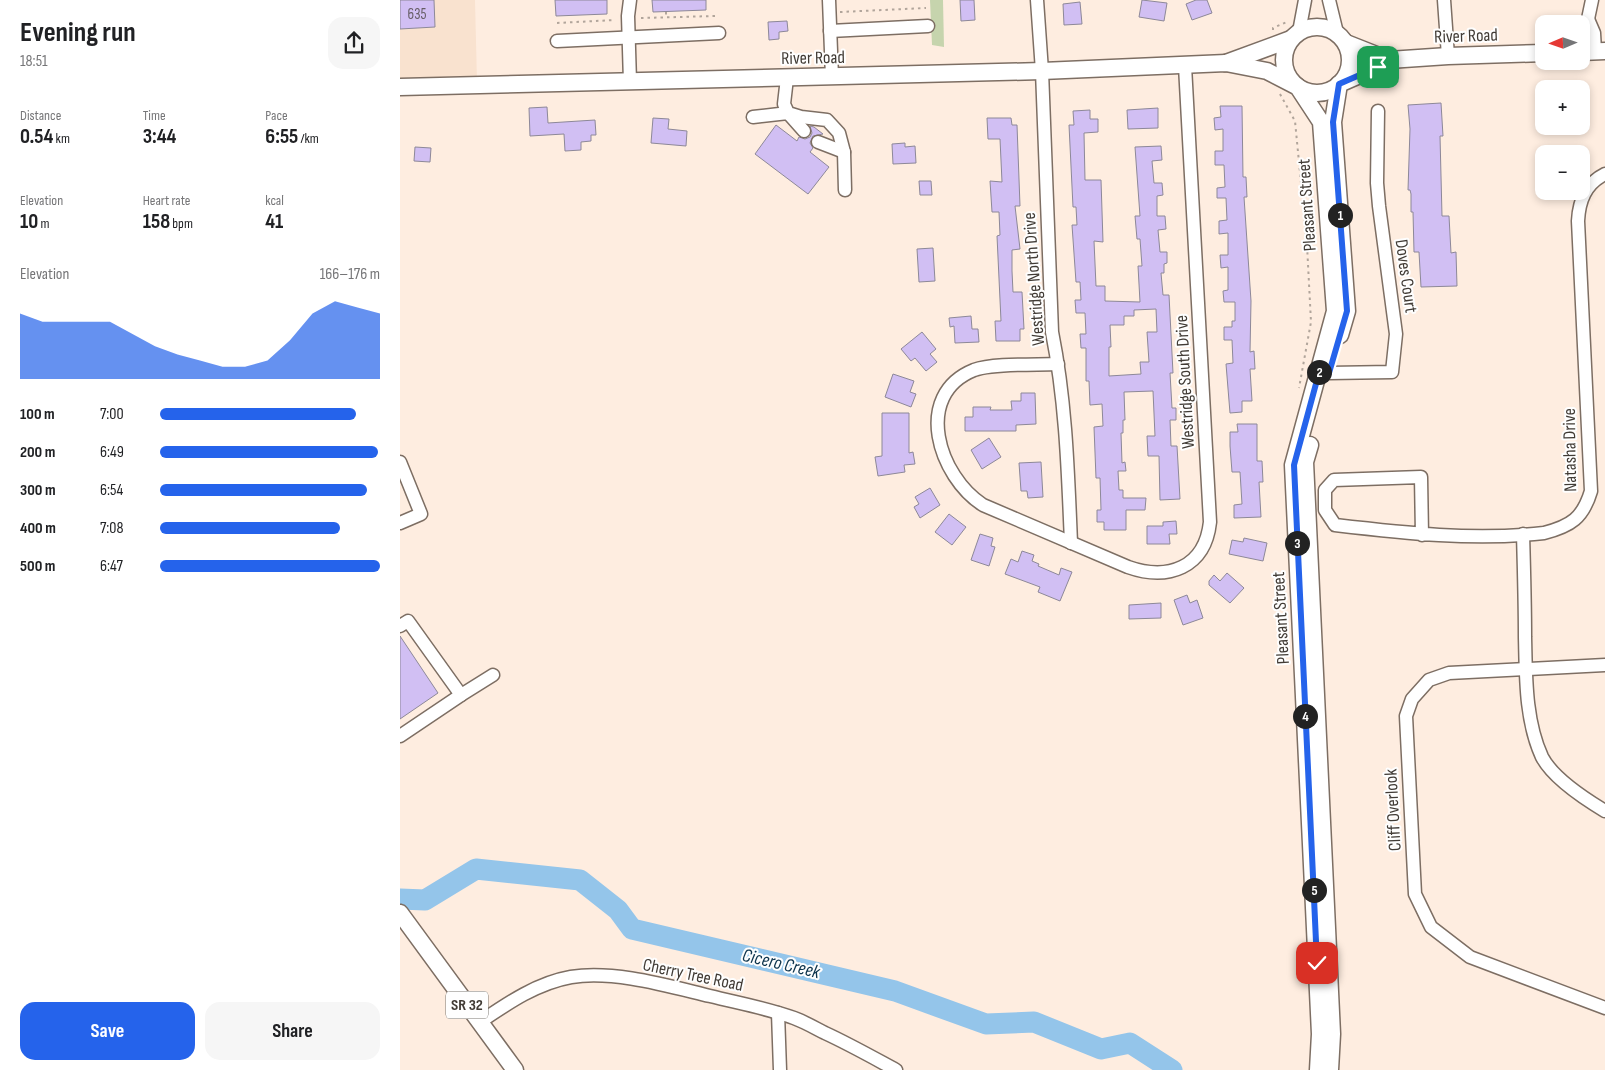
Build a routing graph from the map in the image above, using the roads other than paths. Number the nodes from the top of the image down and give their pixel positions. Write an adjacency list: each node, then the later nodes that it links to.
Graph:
1 (630, 0): 14 (street)
2 (829, 0): 11 (street)
3 (1037, 0): 23 (street, Westridge North Drive)
4 (1305, 0): 13 (street)
5 (1329, 0): 15 (street)
6 (1444, 0): 19 (street)
7 (1592, 0): 8 (street)
8 (1588, 15)
9 (928, 26): 11 (street)
10 (1590, 29): 17 (street)
11 (830, 31): 24 (street)
12 (719, 33): 14 (street)
13 (1295, 35): 15 (main road); 21 (main road, River Road); 28 (main road)
14 (628, 37): 16 (street); 26 (street)
15 (1341, 38): 20 (main road, River Road); 27 (main road)
16 (557, 41)
17 (1594, 51)
18 (1535, 53): 19 (main road, River Road)
19 (1448, 56): 20 (main road, River Road)
20 (1389, 60): 27 (main road, River Road)
21 (1226, 63): 22 (main road, River Road); 28 (main road, River Road)
22 (1185, 66): 23 (main road, River Road); 44 (street, Westridge South Drive)
23 (1042, 71): 24 (main road, River Road); 38 (street, Westridge North Drive)
24 (832, 77): 25 (main road, River Road)
25 (787, 78): 26 (main road, River Road); 31 (street)
26 (630, 82): 29 (main road, River Road)
27 (1339, 84): 28 (main road); 39 (main road, Pleasant Street)
28 (1298, 86): 39 (main road, Pleasant Street)
29 (400, 87)
30 (1378, 111): 39 (street, Doves Court)
31 (788, 113): 32 (street); 33 (street); 35 (street)
32 (753, 117)
33 (804, 131)
34 (818, 142): 35 (street)
35 (844, 152): 37 (street)
36 (1605, 174): 42 (street, Natasha Drive)
37 (845, 190)
38 (1058, 364): 44 (street, Westridge North Drive); 44 (street, Westridge South Drive)
39 (1324, 371): 60 (main road, Pleasant Street); 61 (main road, Pleasant Street)
40 (400, 462): 41 (street)
41 (400, 523)
42 (1523, 534): 43 (street, Natasha Drive); 48 (street)
43 (1422, 535): 43 (street, Natasha Drive)
44 (1071, 543)
45 (400, 610): 46 (street)
46 (404, 624): 50 (street)
47 (1605, 665): 48 (street, Cliff Overlook)
48 (1526, 669): 52 (street); 54 (street, Cliff Overlook)
49 (493, 674): 50 (street)
50 (461, 695): 51 (street)
51 (400, 736)
52 (1605, 811)
53 (400, 913): 56 (main road, SR 32)
54 (1605, 1008)
55 (778, 1013): 56 (street, Cherry Tree Road); 58 (street); 59 (street, Cherry Tree Road)
56 (480, 1022): 57 (main road, SR 32)
57 (514, 1070)
58 (780, 1070)
59 (896, 1070)
60 (1318, 1070)
61 (1330, 1070)

